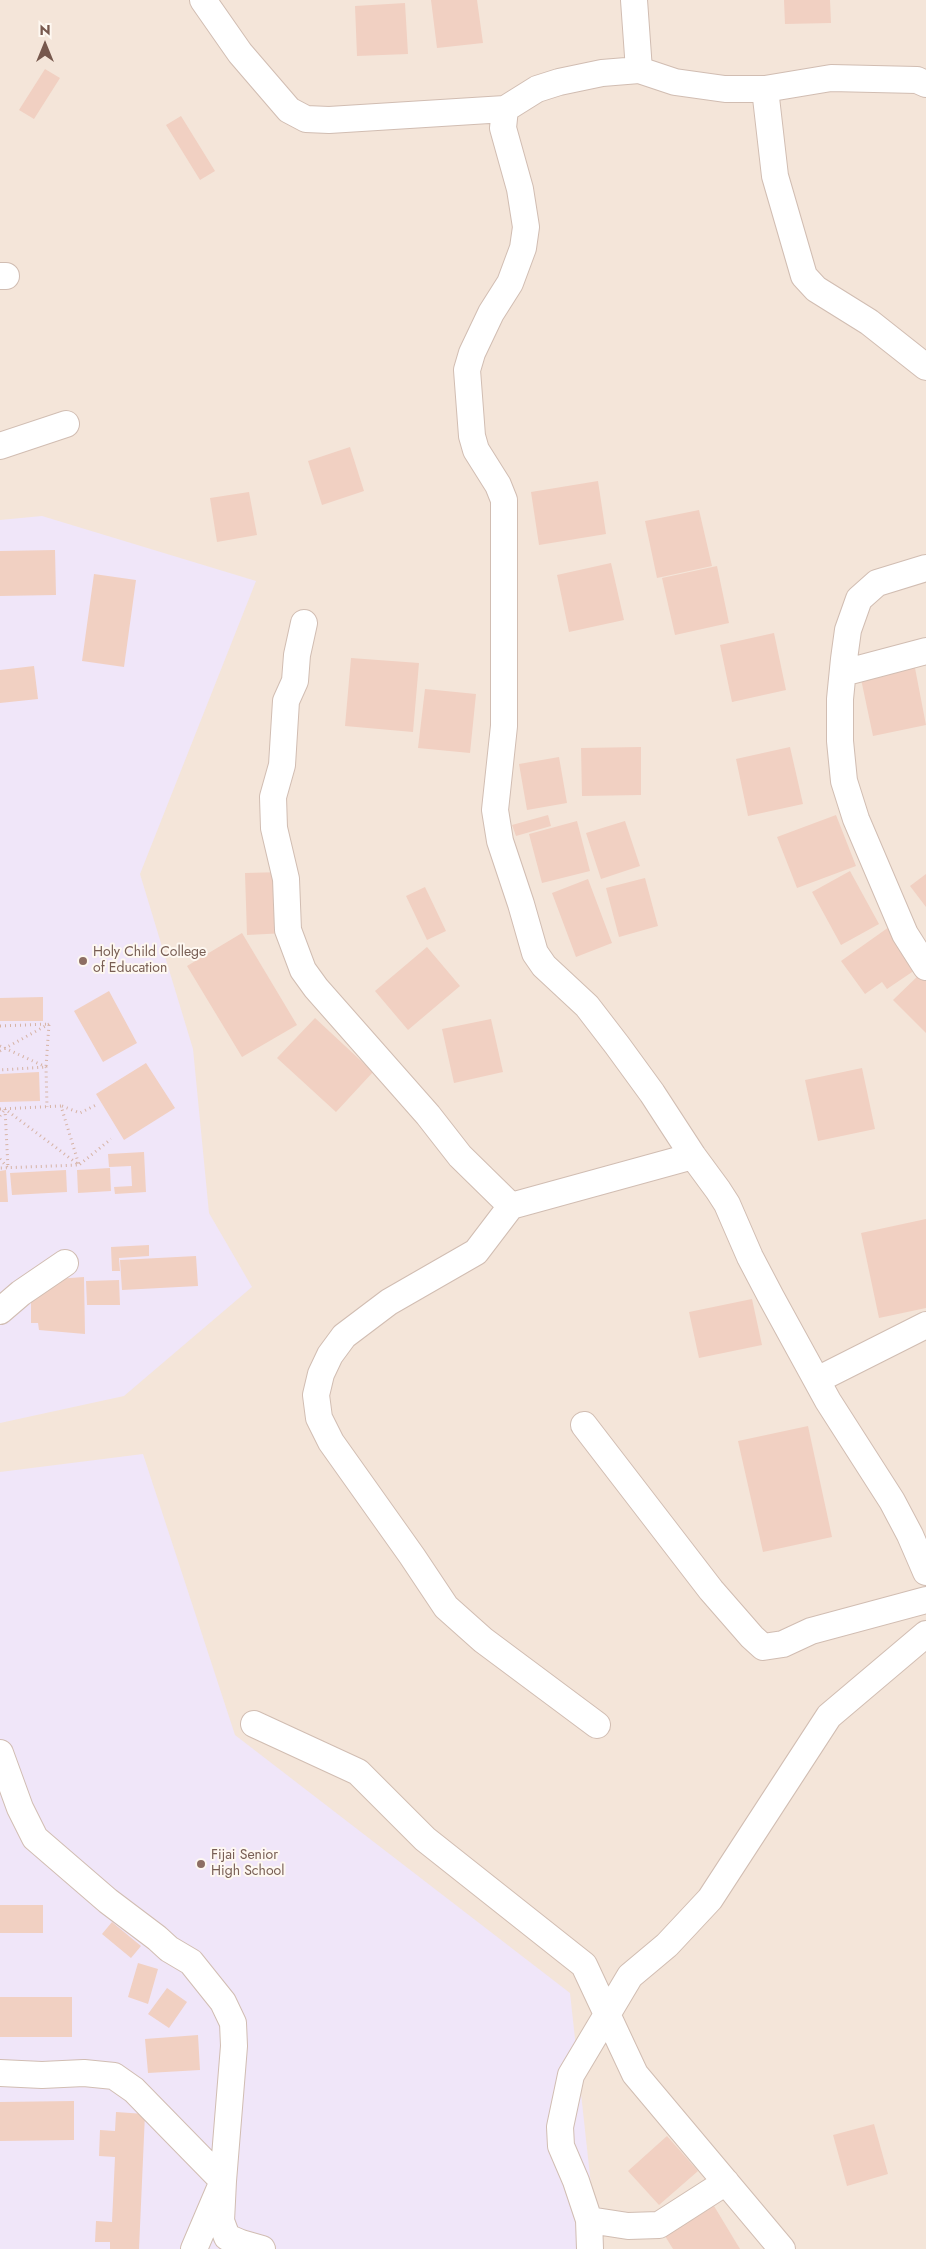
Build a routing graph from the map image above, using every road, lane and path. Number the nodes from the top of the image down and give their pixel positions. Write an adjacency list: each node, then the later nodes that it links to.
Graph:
1 (203, 0): 6 (street)
2 (634, 0): 3 (street)
3 (639, 70): 5 (street); 6 (street)
4 (926, 84): 5 (street)
5 (765, 89): 7 (street)
6 (505, 109): 29 (street)
7 (926, 367)
8 (66, 424): 9 (street)
9 (0, 446)
10 (926, 568): 13 (street)
11 (304, 623): 34 (street)
12 (926, 651): 13 (street)
13 (843, 673): 14 (street)
14 (926, 967)
15 (49, 1024): 16 (path); 18 (path); 20 (path)
16 (0, 1026)
17 (0, 1046): 18 (path)
18 (5, 1048): 19 (path); 20 (path)
19 (0, 1051)
20 (46, 1067): 21 (path); 24 (path)
21 (0, 1070)
22 (96, 1105): 23 (path)
23 (61, 1106): 24 (path); 31 (path)
24 (47, 1107): 26 (path)
25 (0, 1109): 26 (path)
26 (5, 1109): 27 (path); 31 (path); 33 (path)
27 (0, 1116)
28 (111, 1139): 31 (path)
29 (693, 1156): 34 (street); 38 (street)
30 (0, 1159): 33 (path)
31 (79, 1165): 33 (path)
32 (0, 1168): 33 (path)
33 (8, 1168)
34 (511, 1206): 44 (street)
35 (64, 1263): 36 (street)
36 (0, 1311)
37 (926, 1325): 38 (street)
38 (817, 1380): 40 (street)
39 (584, 1425): 41 (street)
40 (926, 1572)
41 (926, 1600)
42 (926, 1634): 46 (street)
43 (254, 1724): 46 (street)
44 (597, 1725)
45 (0, 1753): 48 (street)
46 (606, 2015): 49 (street); 50 (street)
47 (0, 2073): 48 (street)
48 (223, 2181): 51 (street); 52 (street)
49 (726, 2182): 50 (street); 54 (street)
50 (589, 2220): 53 (street)
51 (194, 2249)
52 (262, 2249)
53 (590, 2249)
54 (782, 2249)

